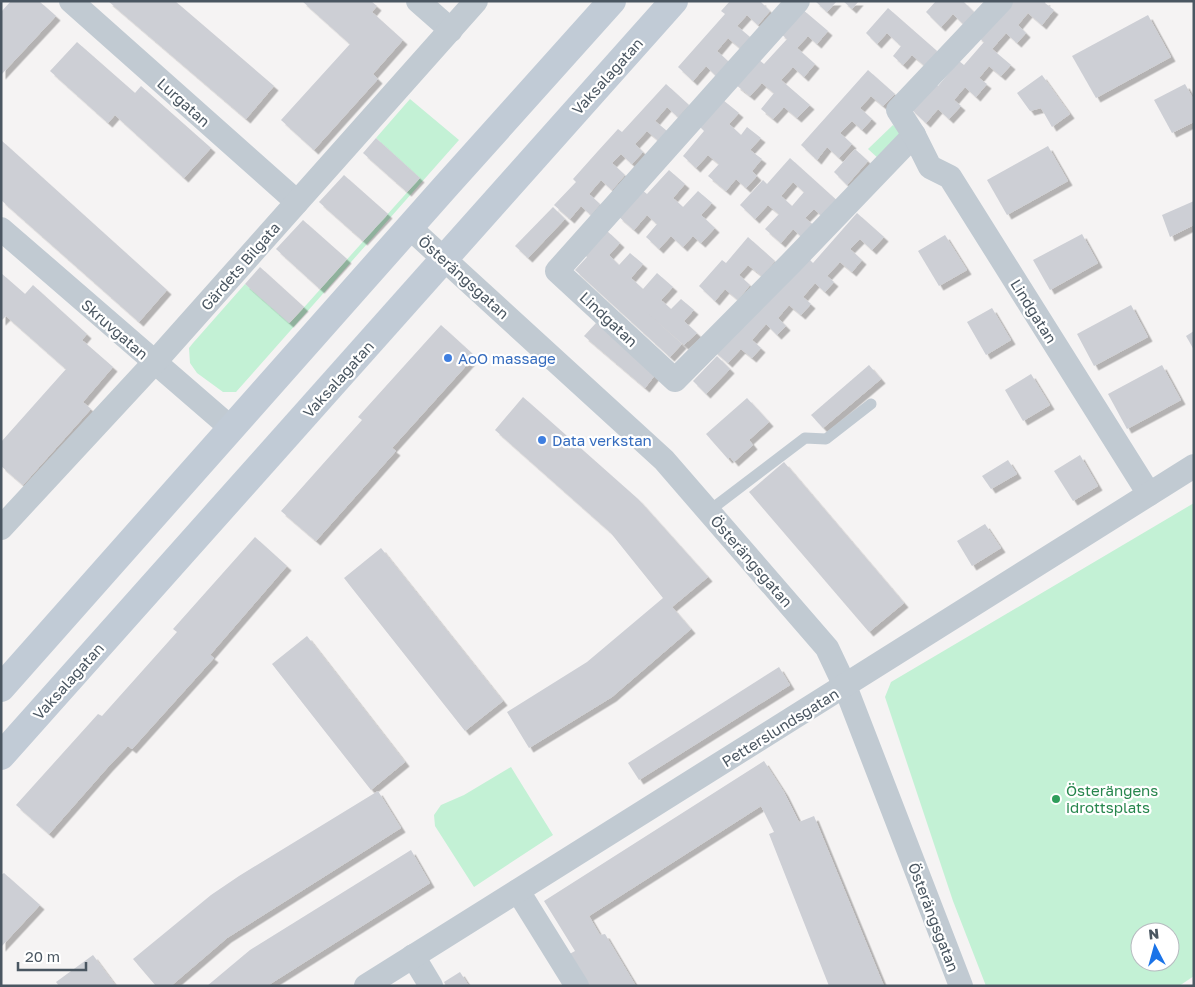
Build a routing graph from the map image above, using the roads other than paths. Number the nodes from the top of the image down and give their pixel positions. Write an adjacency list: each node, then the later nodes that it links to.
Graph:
1 (71, 1): 10 (street, Lurgatan)
2 (418, 1): 8 (street)
3 (476, 1): 8 (street, Gärdets Bilgata)
4 (612, 1): 11 (main road)
5 (674, 1): 13 (main road, Vaksalagatan)
6 (798, 1): 9 (street, Lindgatan)
7 (1001, 1): 9 (street, Lindgatan)
8 (451, 30): 10 (street, Gärdets Bilgata)
9 (914, 135): 18 (street, Lindgatan)
10 (297, 202): 14 (street, Gärdets Bilgata)
11 (409, 227): 13 (street, Österängsgatan); 16 (main road)
12 (1, 229): 14 (street, Skruvgatan)
13 (445, 259): 19 (street, Österängsgatan); 23 (main road, Vaksalagatan)
14 (154, 363): 16 (street, Skruvgatan); 20 (street, Gärdets Bilgata)
15 (871, 404): 19 (lane)
16 (231, 428): 22 (main road)
17 (1194, 466): 18 (street, Petterslundsgatan)
18 (1149, 494): 21 (street, Petterslundsgatan)
19 (708, 511): 21 (street, Österängsgatan)
20 (2, 527)
21 (845, 686): 24 (street, Petterslundsgatan); 29 (street, Österängsgatan)
22 (1, 688)
23 (1, 756)
24 (518, 891): 25 (street, Petterslundsgatan); 28 (street)
25 (413, 956): 26 (street, Petterslundsgatan); 27 (street)
26 (366, 986)
27 (431, 986)
28 (577, 986)
29 (961, 986)

